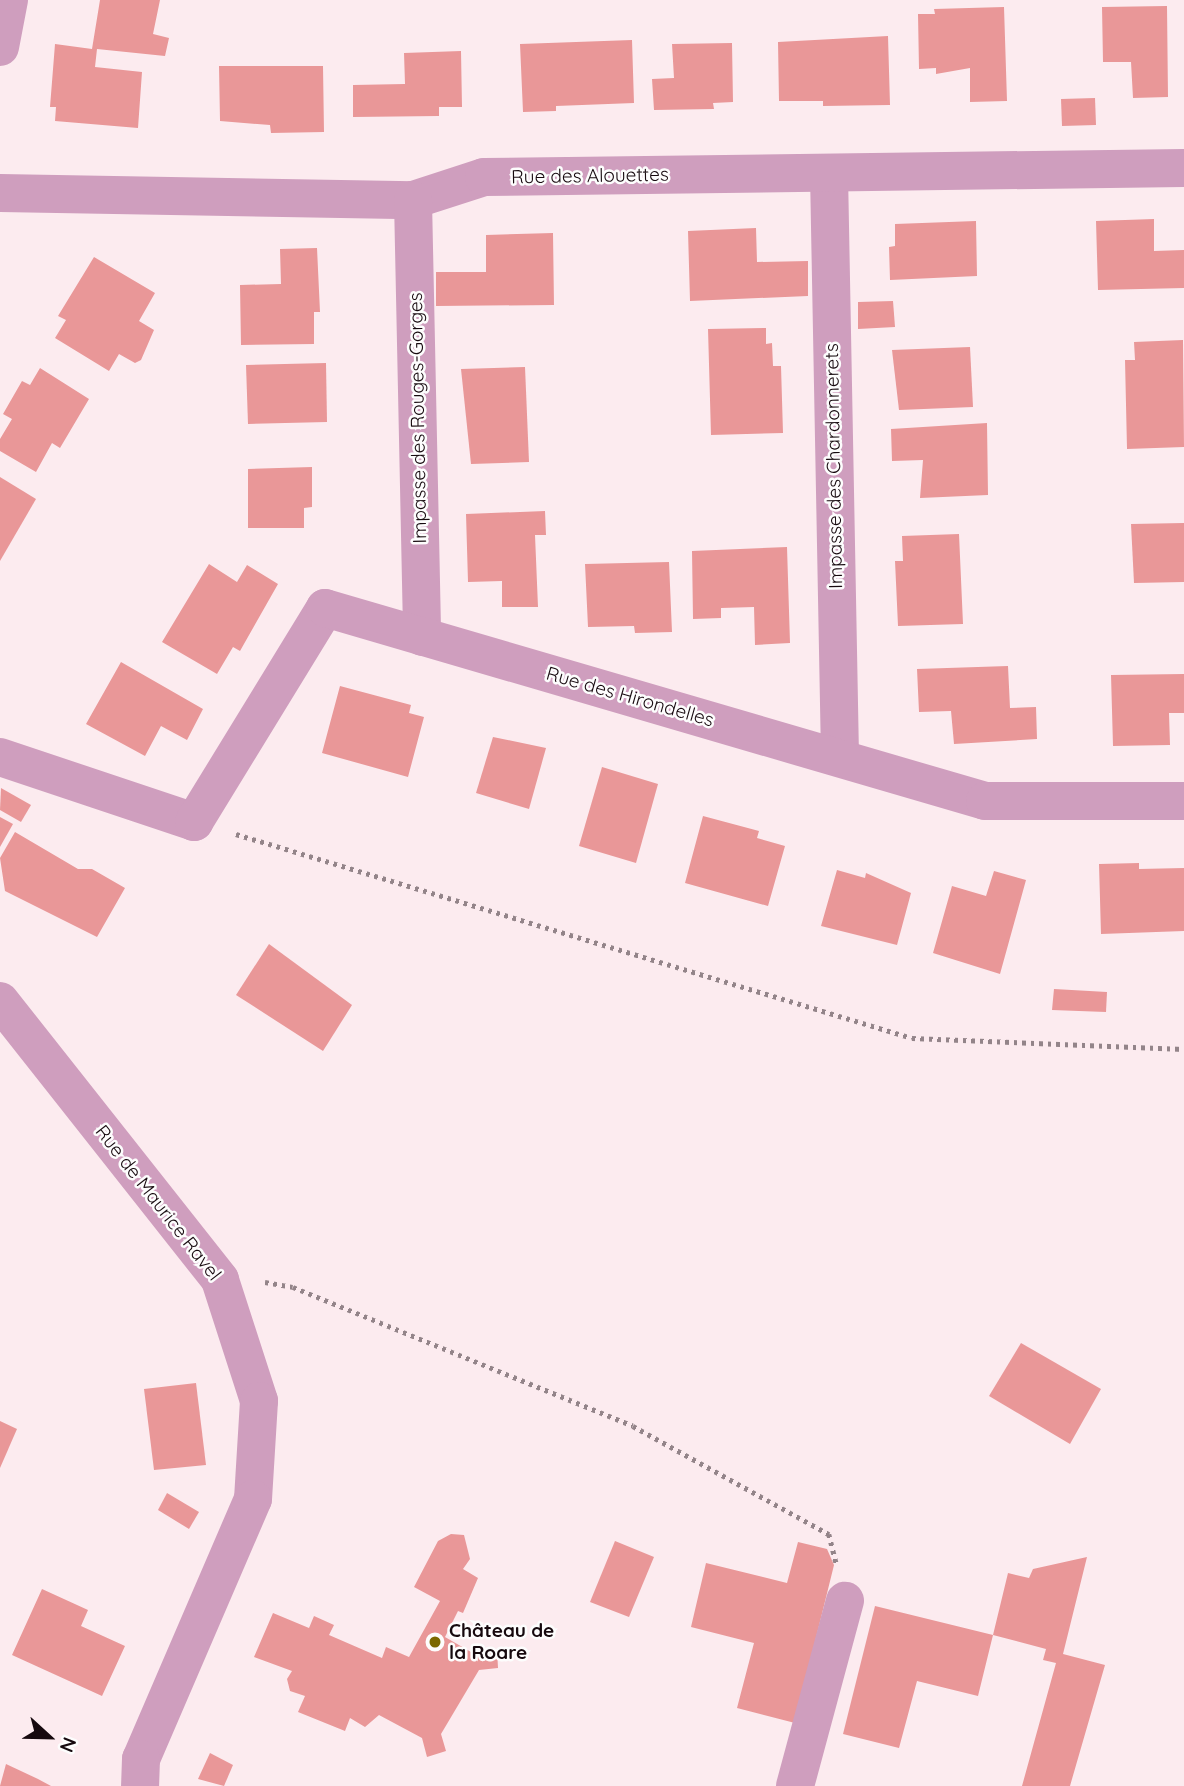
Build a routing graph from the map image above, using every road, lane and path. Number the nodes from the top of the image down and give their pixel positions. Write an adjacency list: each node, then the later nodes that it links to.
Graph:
1 (9, 0): 2 (street)
2 (0, 47)
3 (1184, 168): 4 (street, Rue des Alouettes)
4 (829, 173): 6 (street, Rue des Alouettes); 9 (street, Impasse des Chardonnerets)
5 (0, 193): 6 (street, Rue des Alouettes)
6 (414, 200): 7 (street, Impasse des Rouges-Gorges)
7 (422, 637): 9 (street, Rue des Hirondelles); 11 (street, Rue des Hirondelles)
8 (0, 757): 11 (street)
9 (840, 758): 10 (street, Rue des Hirondelles)
10 (1184, 801)
11 (194, 822): 13 (path)
12 (0, 1001): 14 (street, Rue de Maurice Ravel)
13 (1184, 1049)
14 (220, 1280): 15 (path); 16 (street, Rue de Maurice Ravel)
15 (845, 1601): 17 (street)
16 (140, 1786)
17 (795, 1786)

